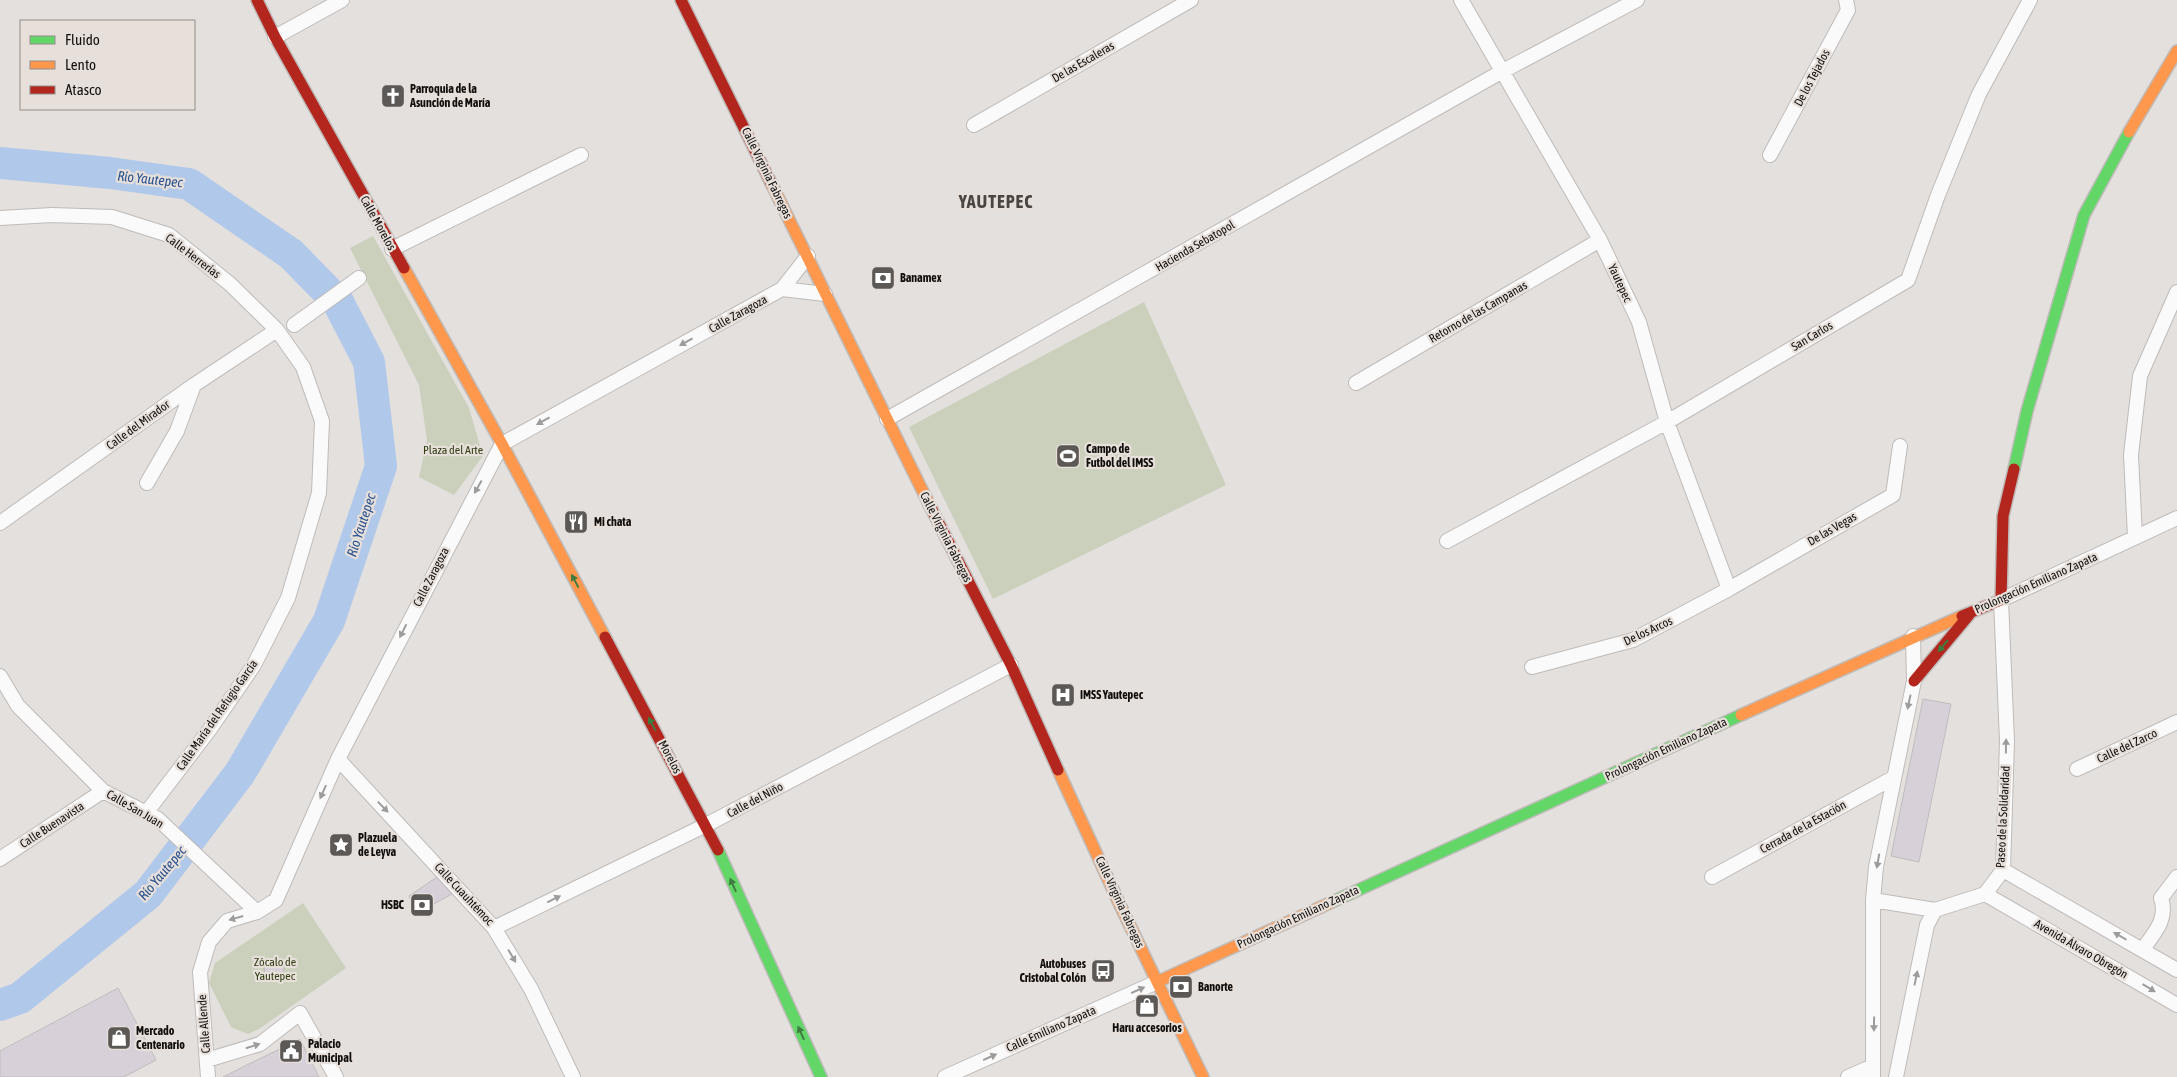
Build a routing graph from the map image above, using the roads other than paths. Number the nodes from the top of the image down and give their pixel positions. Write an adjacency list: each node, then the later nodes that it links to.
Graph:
1 (258, 0): 9 (street, Calle Morelos)
2 (342, 0): 9 (street)
3 (681, 0): 18 (street, Calle Virginia Fabregas)
4 (1191, 0): 12 (street, De las Escaleras)
5 (1461, 0): 11 (street, Yautepec)
6 (1637, 0): 11 (street)
7 (1846, 0): 14 (street, De los Tejados)
8 (2030, 0): 28 (street, San Carlos)
9 (275, 37): 17 (street, Calle Morelos)
10 (2177, 51): 37 (street)
11 (1501, 72): 16 (street, Yautepec); 27 (street, Hacienda Sebatopol)
12 (974, 125)
13 (581, 154): 17 (street)
14 (1770, 155)
15 (0, 218): 24 (street, Calle Herrerías)
16 (1600, 240): 25 (street, Retorno de las Campanas); 28 (street, Yautepec)
17 (392, 249): 29 (street, Calle Morelos)
18 (808, 256): 20 (street, Calle Zaragoza); 22 (street, Calle Virginia Fabregas)
19 (359, 278): 23 (street)
20 (782, 289): 22 (street, Calle Zaragoza); 29 (street, Calle Zaragoza, one-way to 29)
21 (2177, 292): 34 (street)
22 (825, 294): 27 (street, Calle Virginia Fabregas)
23 (294, 325)
24 (277, 330): 26 (street, Calle del Mirador); 49 (street, Calle María del Refugio García)
25 (1356, 383)
26 (194, 385): 31 (street); 33 (street, Calle del Mirador)
27 (887, 419): 40 (street, Calle Virginia Fabregas)
28 (1667, 422): 35 (street, San Carlos); 36 (street, Yautepec)
29 (502, 444): 45 (street, Calle Zaragoza, one-way to 45); 50 (street, Morelos, one-way to 29)
30 (1900, 446): 36 (street, De las Vegas)
31 (147, 483)
32 (2177, 518): 34 (street, Prolongación Emiliano Zapata)
33 (0, 524)
34 (2135, 537): 37 (street, Prolongación Emiliano Zapata)
35 (1447, 541)
36 (1729, 589): 41 (street, De los Arcos)
37 (2001, 600): 38 (street, Prolongación Emiliano Zapata); 52 (street, Paseo de la Solidaridad, one-way to 37)
38 (1972, 612): 39 (street, Prolongación Emiliano Zapata); 43 (street, one-way to 43)
39 (1913, 636): 43 (street); 63 (street, Prolongación Emiliano Zapata)
40 (1011, 666): 50 (street, Calle del Niño); 63 (street, Calle Virginia Fabregas)
41 (1532, 667)
42 (0, 676): 48 (street, Calle San Juan)
43 (1914, 681): 47 (street, one-way to 47)
44 (2177, 722): 46 (street, Calle del Zarco)
45 (338, 759): 58 (street, Calle Zaragoza, one-way to 58); 59 (street, Calle Cuauhtémoc, one-way to 59)
46 (2077, 769)
47 (1893, 778): 53 (street, Cerrada de la Estación); 56 (street, one-way to 56)
48 (103, 792): 49 (street, Calle San Juan); 51 (street, Calle Buenavista)
49 (152, 816): 58 (street, Calle San Juan)
50 (706, 825): 59 (street, Calle del Niño, one-way to 50); 70 (street, Morelos, one-way to 50)
51 (0, 859)
52 (2003, 870): 55 (street, Paseo de la Solidaridad); 60 (street, one-way to 52)
53 (1712, 877)
54 (2177, 878): 60 (street)
55 (1985, 894): 57 (street); 64 (street, Avenida Álvaro Obregón, one-way to 64)
56 (1873, 900): 57 (street); 66 (street, one-way to 66)
57 (1935, 910): 74 (street, one-way to 57)
58 (257, 912): 62 (street, Calle Zaragoza, one-way to 62)
59 (494, 928): 69 (street, Calle Cuauhtémoc, one-way to 69)
60 (2143, 949): 61 (street)
61 (2177, 970)
62 (200, 972): 65 (street, Calle Allende)
63 (1157, 982): 71 (street, Calle Emiliano Zapata, one-way to 63); 72 (street, Calle Virginia Fabregas)
64 (2177, 1005)
65 (207, 1060): 67 (street, Calle Allende); 68 (street, one-way to 68)
66 (1873, 1071): 73 (street)
67 (208, 1077)
68 (336, 1077)
69 (573, 1077)
70 (821, 1077)
71 (945, 1077)
72 (1203, 1077)
73 (1848, 1077)
74 (1896, 1077)

